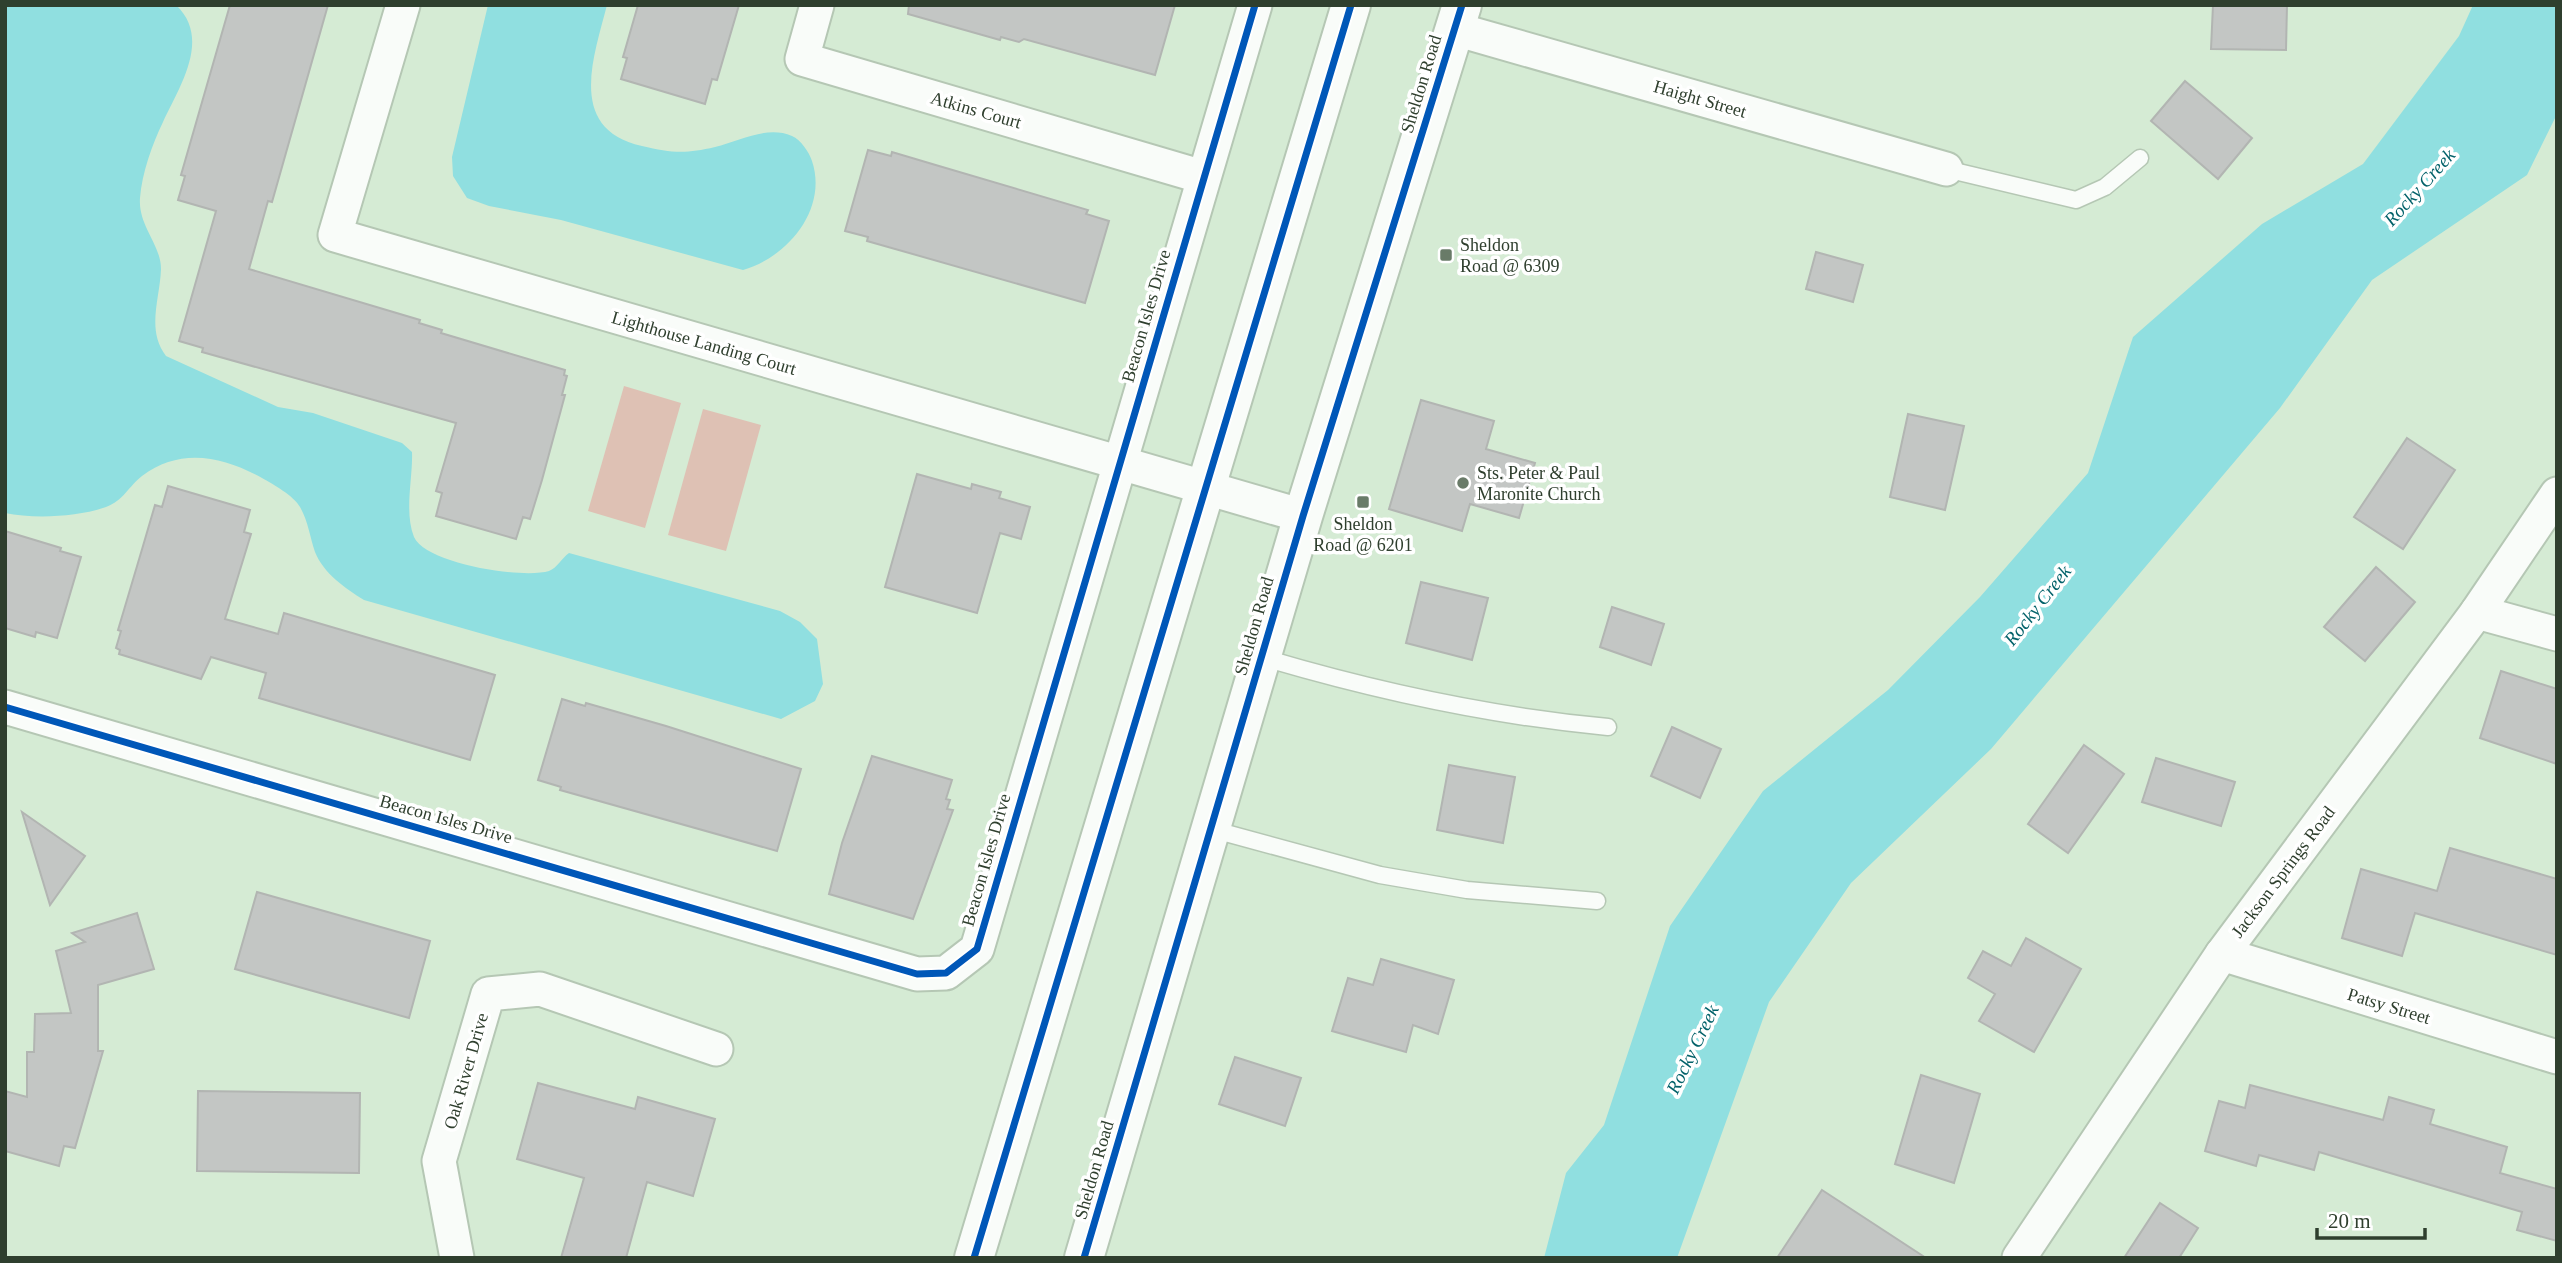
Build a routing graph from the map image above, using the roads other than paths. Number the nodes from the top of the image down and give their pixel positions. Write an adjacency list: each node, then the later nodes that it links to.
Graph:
1 (403, 5): 9 (street, Lighthouse Landing Court)
2 (817, 5): 8 (street, Atkins Court)
3 (1255, 5): 8 (street, Beacon Isles Drive)
4 (1351, 5): 10 (main road)
5 (1459, 17): 7 (street, Haight Street); 12 (main road, Sheldon Road)
6 (2140, 158): 7 (lane)
7 (1946, 169)
8 (1203, 177): 9 (street, Beacon Isles Drive)
9 (1120, 463): 10 (street, Lighthouse Landing Court); 16 (street, Beacon Isles Drive)
10 (1204, 487): 12 (street, Lighthouse Landing Court); 24 (main road)
11 (2557, 495): 13 (street, Jackson Springs Road)
12 (1303, 516): 15 (main road, Sheldon Road)
13 (2477, 612): 14 (street); 20 (street, Jackson Springs Road)
14 (2557, 634)
15 (1261, 657): 17 (lane); 18 (main road, Sheldon Road)
16 (5, 706)
17 (1608, 727)
18 (1211, 829): 19 (lane); 25 (main road, Sheldon Road)
19 (1597, 901)
20 (2222, 954): 22 (street, Patsy Street); 26 (street, Jackson Springs Road)
21 (716, 1049): 23 (street, Oak River Drive)
22 (2557, 1057)
23 (457, 1258)
24 (974, 1258)
25 (1084, 1258)
26 (2019, 1258)

